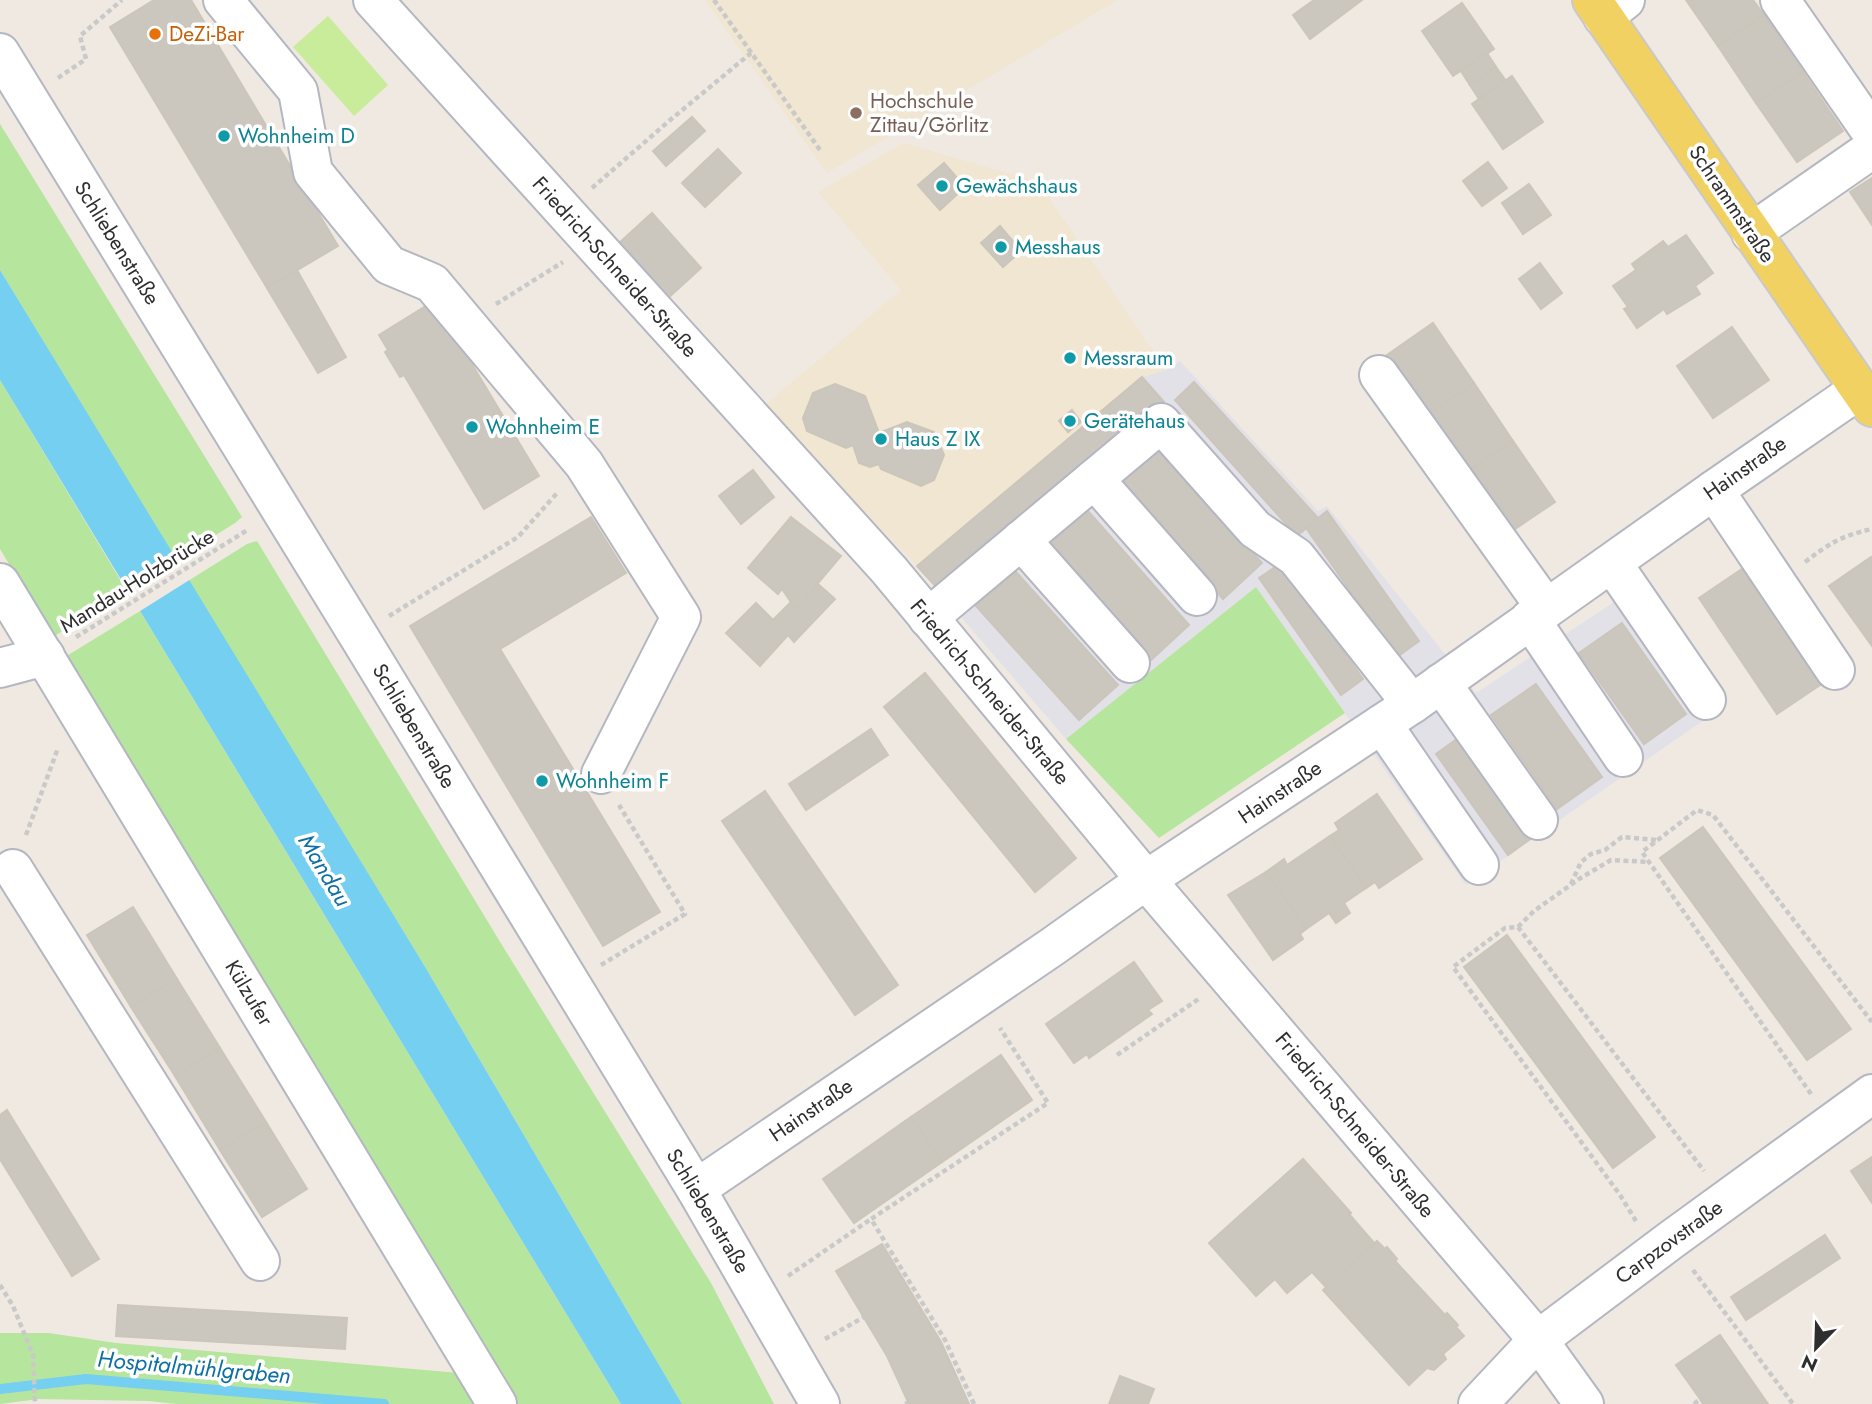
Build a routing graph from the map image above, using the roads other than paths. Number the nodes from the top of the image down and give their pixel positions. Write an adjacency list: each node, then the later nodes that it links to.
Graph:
1 (223, 0): 26 (street)
2 (373, 0): 18 (street, Friedrich-Schneider-Straße)
3 (1780, 0): 6 (street)
4 (1607, 6): 8 (main road, Schrammstraße)
5 (0, 53): 32 (street, Schliebenstraße)
6 (1872, 133)
7 (1872, 149): 8 (street)
8 (1751, 233): 10 (main road, Schrammstraße)
9 (1379, 375): 17 (street)
10 (1866, 398): 12 (street, Hainstraße)
11 (1094, 479): 13 (street); 16 (street); 24 (street)
12 (1714, 490): 14 (street, Hainstraße); 22 (street)
13 (1021, 540): 18 (street); 20 (street)
14 (1612, 563): 17 (street, Hainstraße); 23 (street)
15 (0, 583): 19 (street, Külzufer)
16 (1197, 596)
17 (1538, 614): 24 (street, Hainstraße); 25 (street)
18 (928, 618): 30 (street, Friedrich-Schneider-Straße)
19 (58, 648): 21 (street); 35 (street, Külzufer)
20 (1130, 663)
21 (0, 668)
22 (1835, 670)
23 (1706, 700)
24 (1412, 704): 27 (street); 28 (street); 30 (street, Hainstraße)
25 (1623, 757)
26 (601, 774)
27 (1538, 820)
28 (1479, 864)
29 (13, 869): 33 (street)
30 (1146, 880): 32 (street, Hainstraße); 34 (street, Friedrich-Schneider-Straße)
31 (1872, 1094): 34 (street, Carpzovstraße)
32 (696, 1189): 36 (street, Schliebenstraße)
33 (260, 1261)
34 (1538, 1340): 37 (street, Carpzovstraße); 38 (street, Friedrich-Schneider-Straße)
35 (498, 1404)
36 (820, 1404)
37 (1478, 1404)
38 (1584, 1404)

